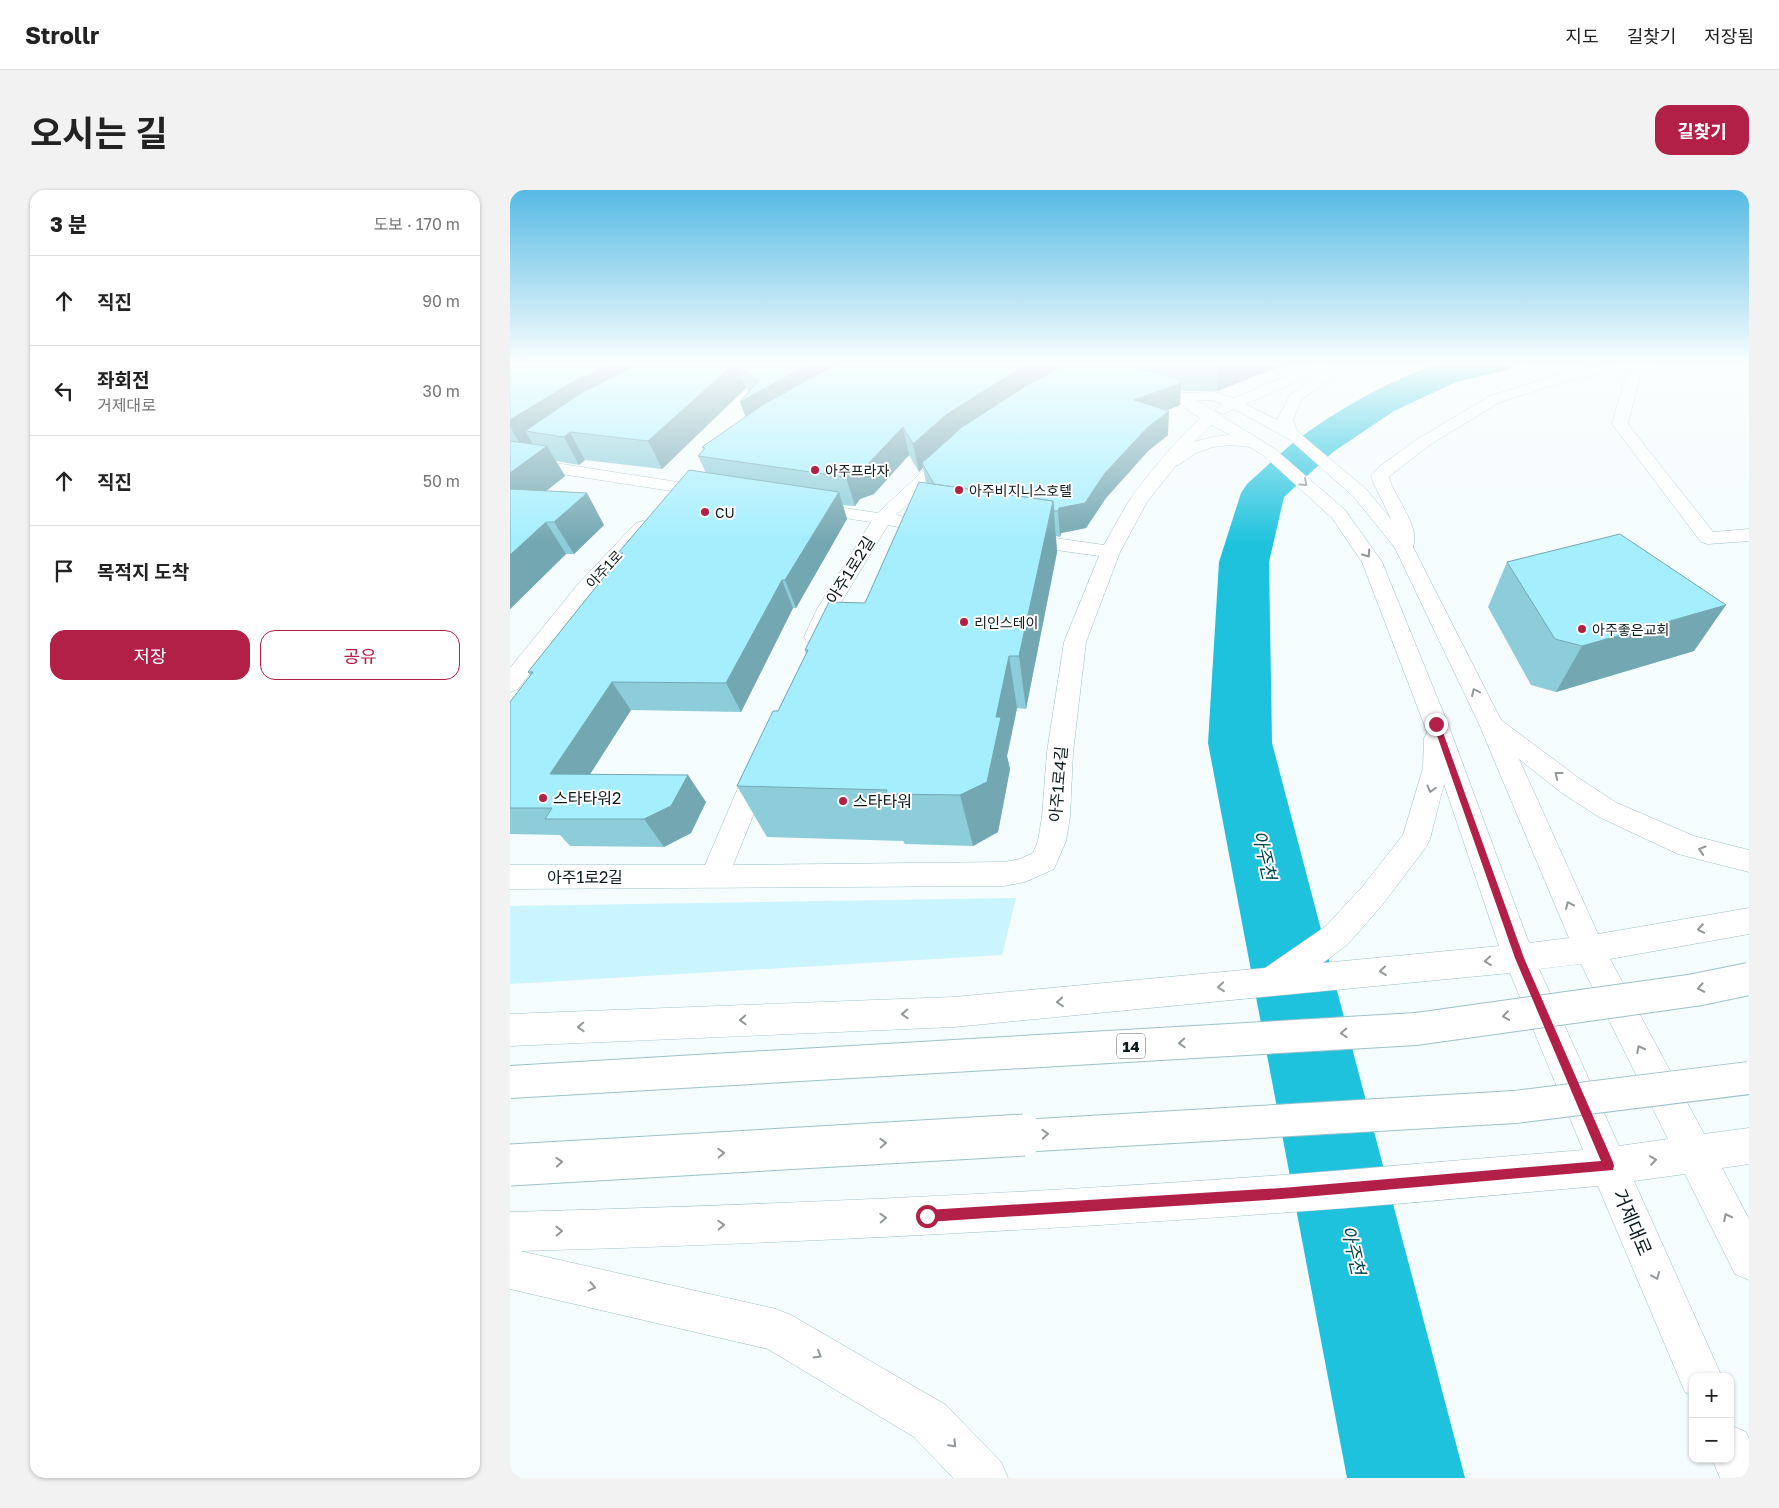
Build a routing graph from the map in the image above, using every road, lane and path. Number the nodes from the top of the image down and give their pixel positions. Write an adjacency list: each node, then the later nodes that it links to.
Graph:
1 (1205, 423): 11 (main road, 아주1로4길)
2 (1224, 423): 9 (main road, 거제대로)
3 (1270, 423): 7 (main road)
4 (1287, 423): 7 (main road)
5 (1455, 423): 21 (main road)
6 (1620, 423): 19 (main road)
7 (1293, 435): 21 (main road)
8 (967, 441): 17 (main road, 아주1로2길)
9 (1264, 449): 11 (main road); 25 (main road, 거제대로, one-way to 25)
10 (534, 452): 12 (main road)
11 (1172, 461): 22 (main road, 아주1로4길)
12 (513, 464): 15 (main road)
13 (704, 472): 15 (main road, 아주1로)
14 (730, 495): 15 (main road)
15 (670, 501): 24 (main road, 아주1로)
16 (796, 506): 17 (main road)
17 (882, 519): 18 (main road); 23 (main road, 아주1로2길)
18 (910, 523)
19 (1749, 535)
20 (1006, 537): 22 (main road)
21 (1404, 547): 26 (main road, one-way to 21)
22 (1110, 552): 30 (main road, 아주1로4길)
23 (805, 660)
24 (510, 684)
25 (1436, 724): 33 (main road, 거제대로); 35 (main road, one-way to 35)
26 (1491, 724): 28 (main road, one-way to 26); 32 (main road, one-way to 26)
27 (769, 746): 30 (main road)
28 (1749, 861)
29 (510, 877): 30 (main road, 아주1로2길)
30 (714, 877)
31 (1749, 921): 32 (main road, one-way to 32)
32 (1589, 949): 33 (main road); 40 (main road, one-way to 32)
33 (1519, 958): 35 (main road, one-way to 35); 42 (main road, 거제대로)
34 (1749, 979): 38 (main road, 14, one-way to 38, bridge)
35 (1269, 983): 36 (main road, one-way to 36)
36 (510, 1030)
37 (1749, 1078): 41 (main road, one-way to 37, bridge)
38 (510, 1082)
39 (1749, 1146): 40 (main road)
40 (1694, 1154): 42 (main road, one-way to 40); 44 (main road, one-way to 40)
41 (510, 1164)
42 (1609, 1166): 43 (main road, one-way to 42); 46 (main road, 거제대로, one-way to 46)
43 (510, 1232)
44 (1749, 1260)
45 (510, 1269): 48 (main road, one-way to 48)
46 (1698, 1373)
47 (1734, 1457): 49 (main road)
48 (985, 1478)
49 (1743, 1478)

